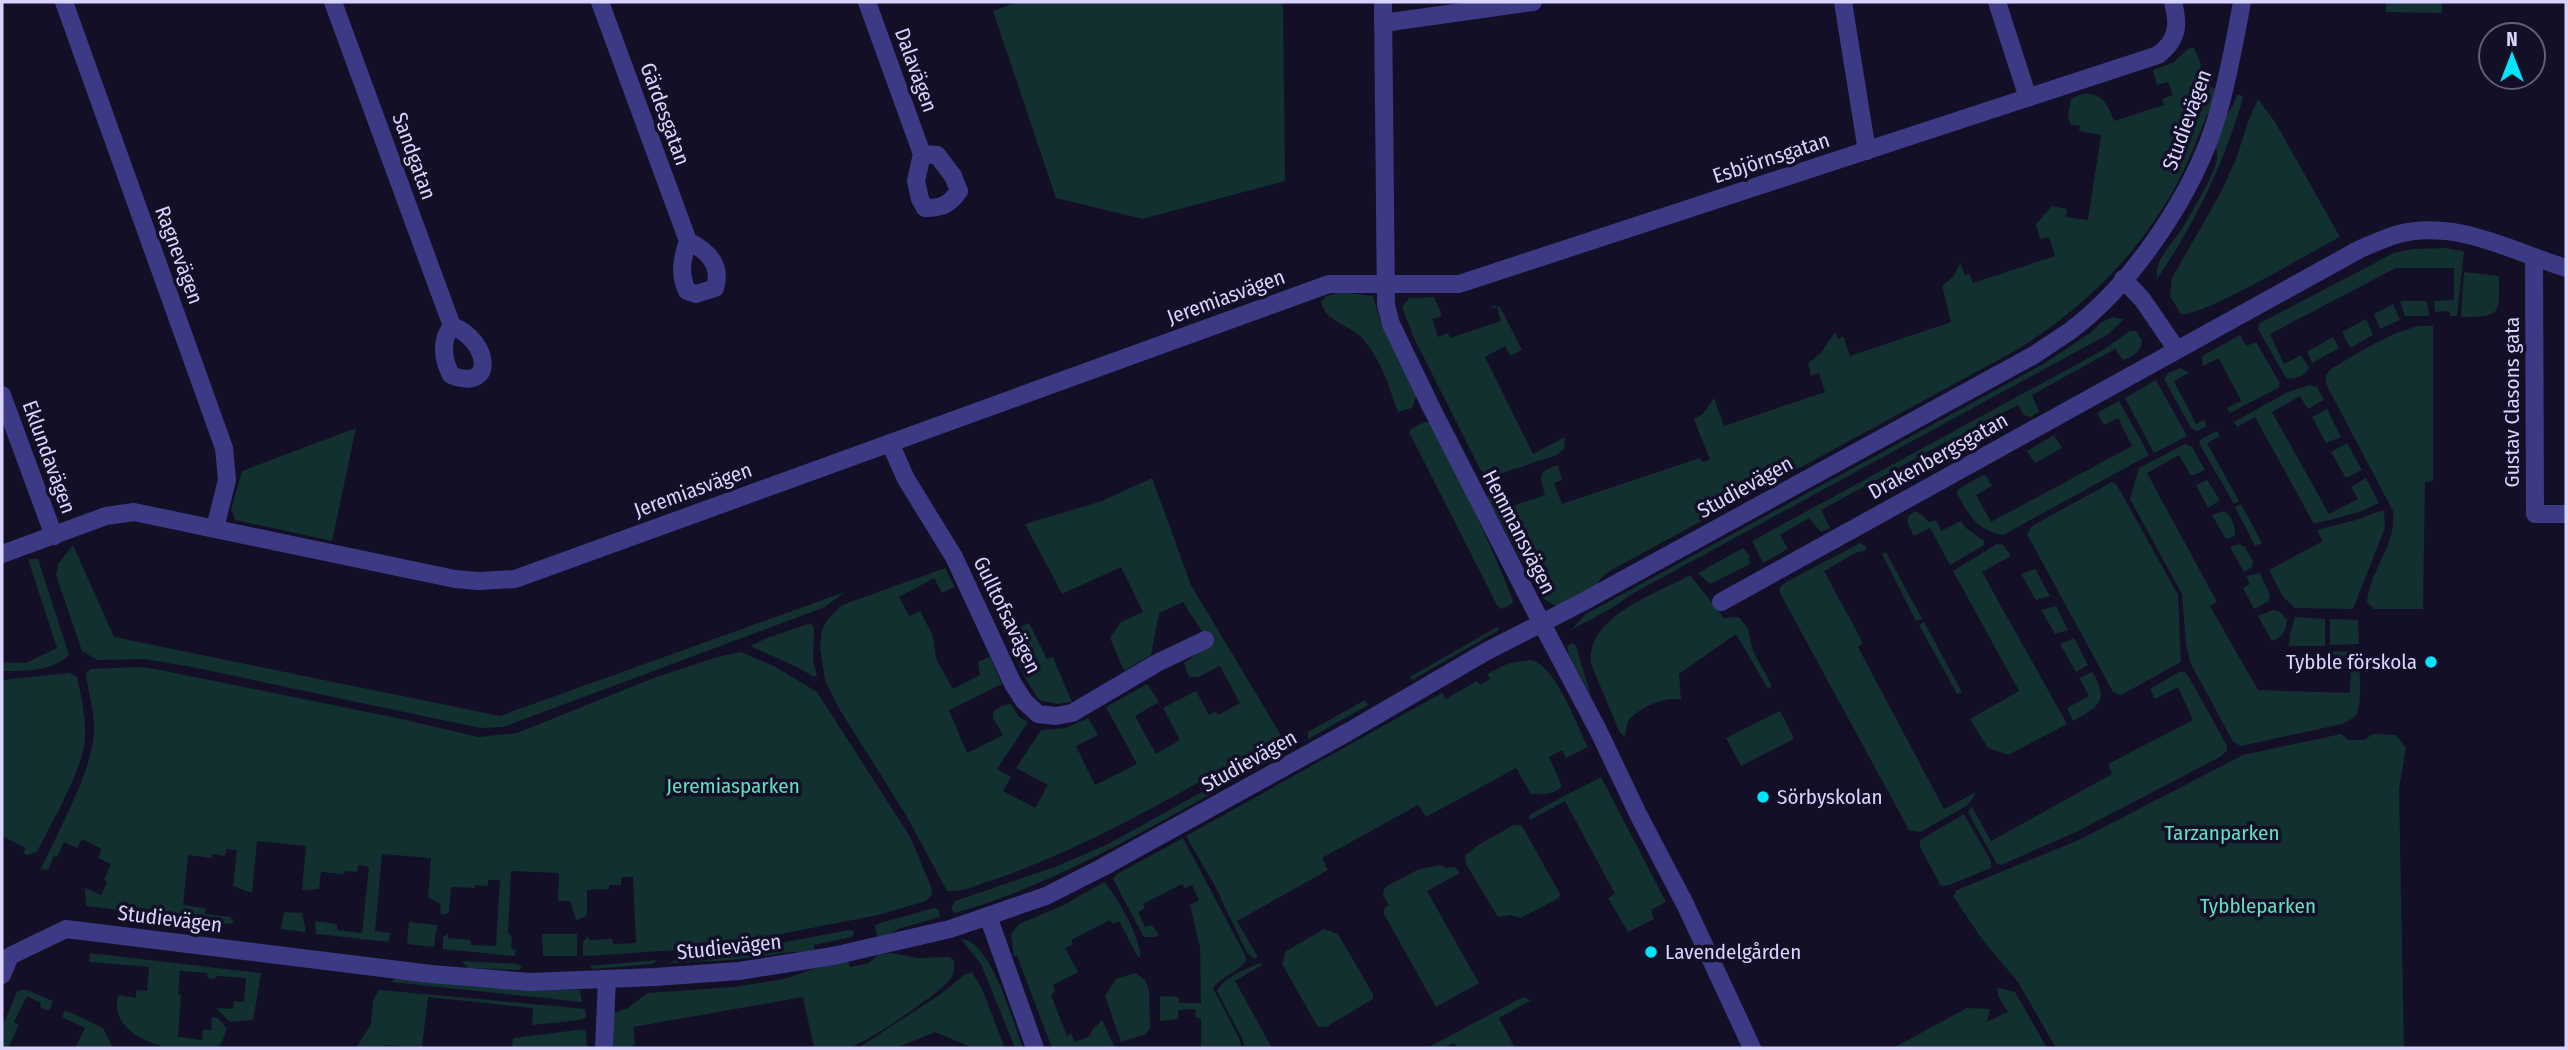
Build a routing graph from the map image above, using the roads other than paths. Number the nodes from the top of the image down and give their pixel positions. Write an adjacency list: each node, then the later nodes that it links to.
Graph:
1 (64, 2): 25 (street, Ragnevägen)
2 (333, 2): 20 (street, Sandgatan)
3 (600, 2): 15 (street, Gärdesgatan)
4 (867, 2): 14 (street, Dalavägen)
5 (1383, 2): 11 (street, Hemmansvägen)
6 (1533, 2): 11 (street)
7 (1843, 2): 13 (street)
8 (1997, 2): 12 (street)
9 (2173, 2): 12 (street, Esbjörnsgatan)
10 (2242, 2): 18 (street, Studievägen)
11 (1383, 23): 19 (street, Hemmansvägen)
12 (2028, 98): 13 (street, Esbjörnsgatan)
13 (1867, 150): 19 (street, Esbjörnsgatan)
14 (922, 154)
15 (688, 241)
16 (2534, 258): 17 (street, Drakenbergsgatan); 21 (street, Drakenbergsgatan); 24 (street, Gustav Clasons gata)
17 (2566, 268)
18 (2123, 279): 21 (street); 29 (street, Studievägen)
19 (1385, 284): 23 (street, Jeremiasvägen); 29 (street, Hemmansvägen)
20 (452, 326)
21 (2177, 350): 28 (street, Drakenbergsgatan)
22 (2, 395): 26 (street, Eklundavägen)
23 (890, 443): 25 (street, Jeremiasvägen); 30 (street, Gulltofsavägen)
24 (2566, 514)
25 (215, 527): 26 (street, Jeremiasvägen)
26 (54, 536): 27 (street, Jeremiasvägen)
27 (2, 554)
28 (1721, 602)
29 (1541, 622): 31 (street, Studievägen); 37 (street, Hemmansvägen)
30 (1205, 640)
31 (988, 916): 34 (street, Studievägen); 36 (street)
32 (6, 955): 33 (street); 34 (street, Studievägen)
33 (2, 975)
34 (607, 979): 35 (street)
35 (604, 1048)
36 (1035, 1048)
37 (1752, 1048)

